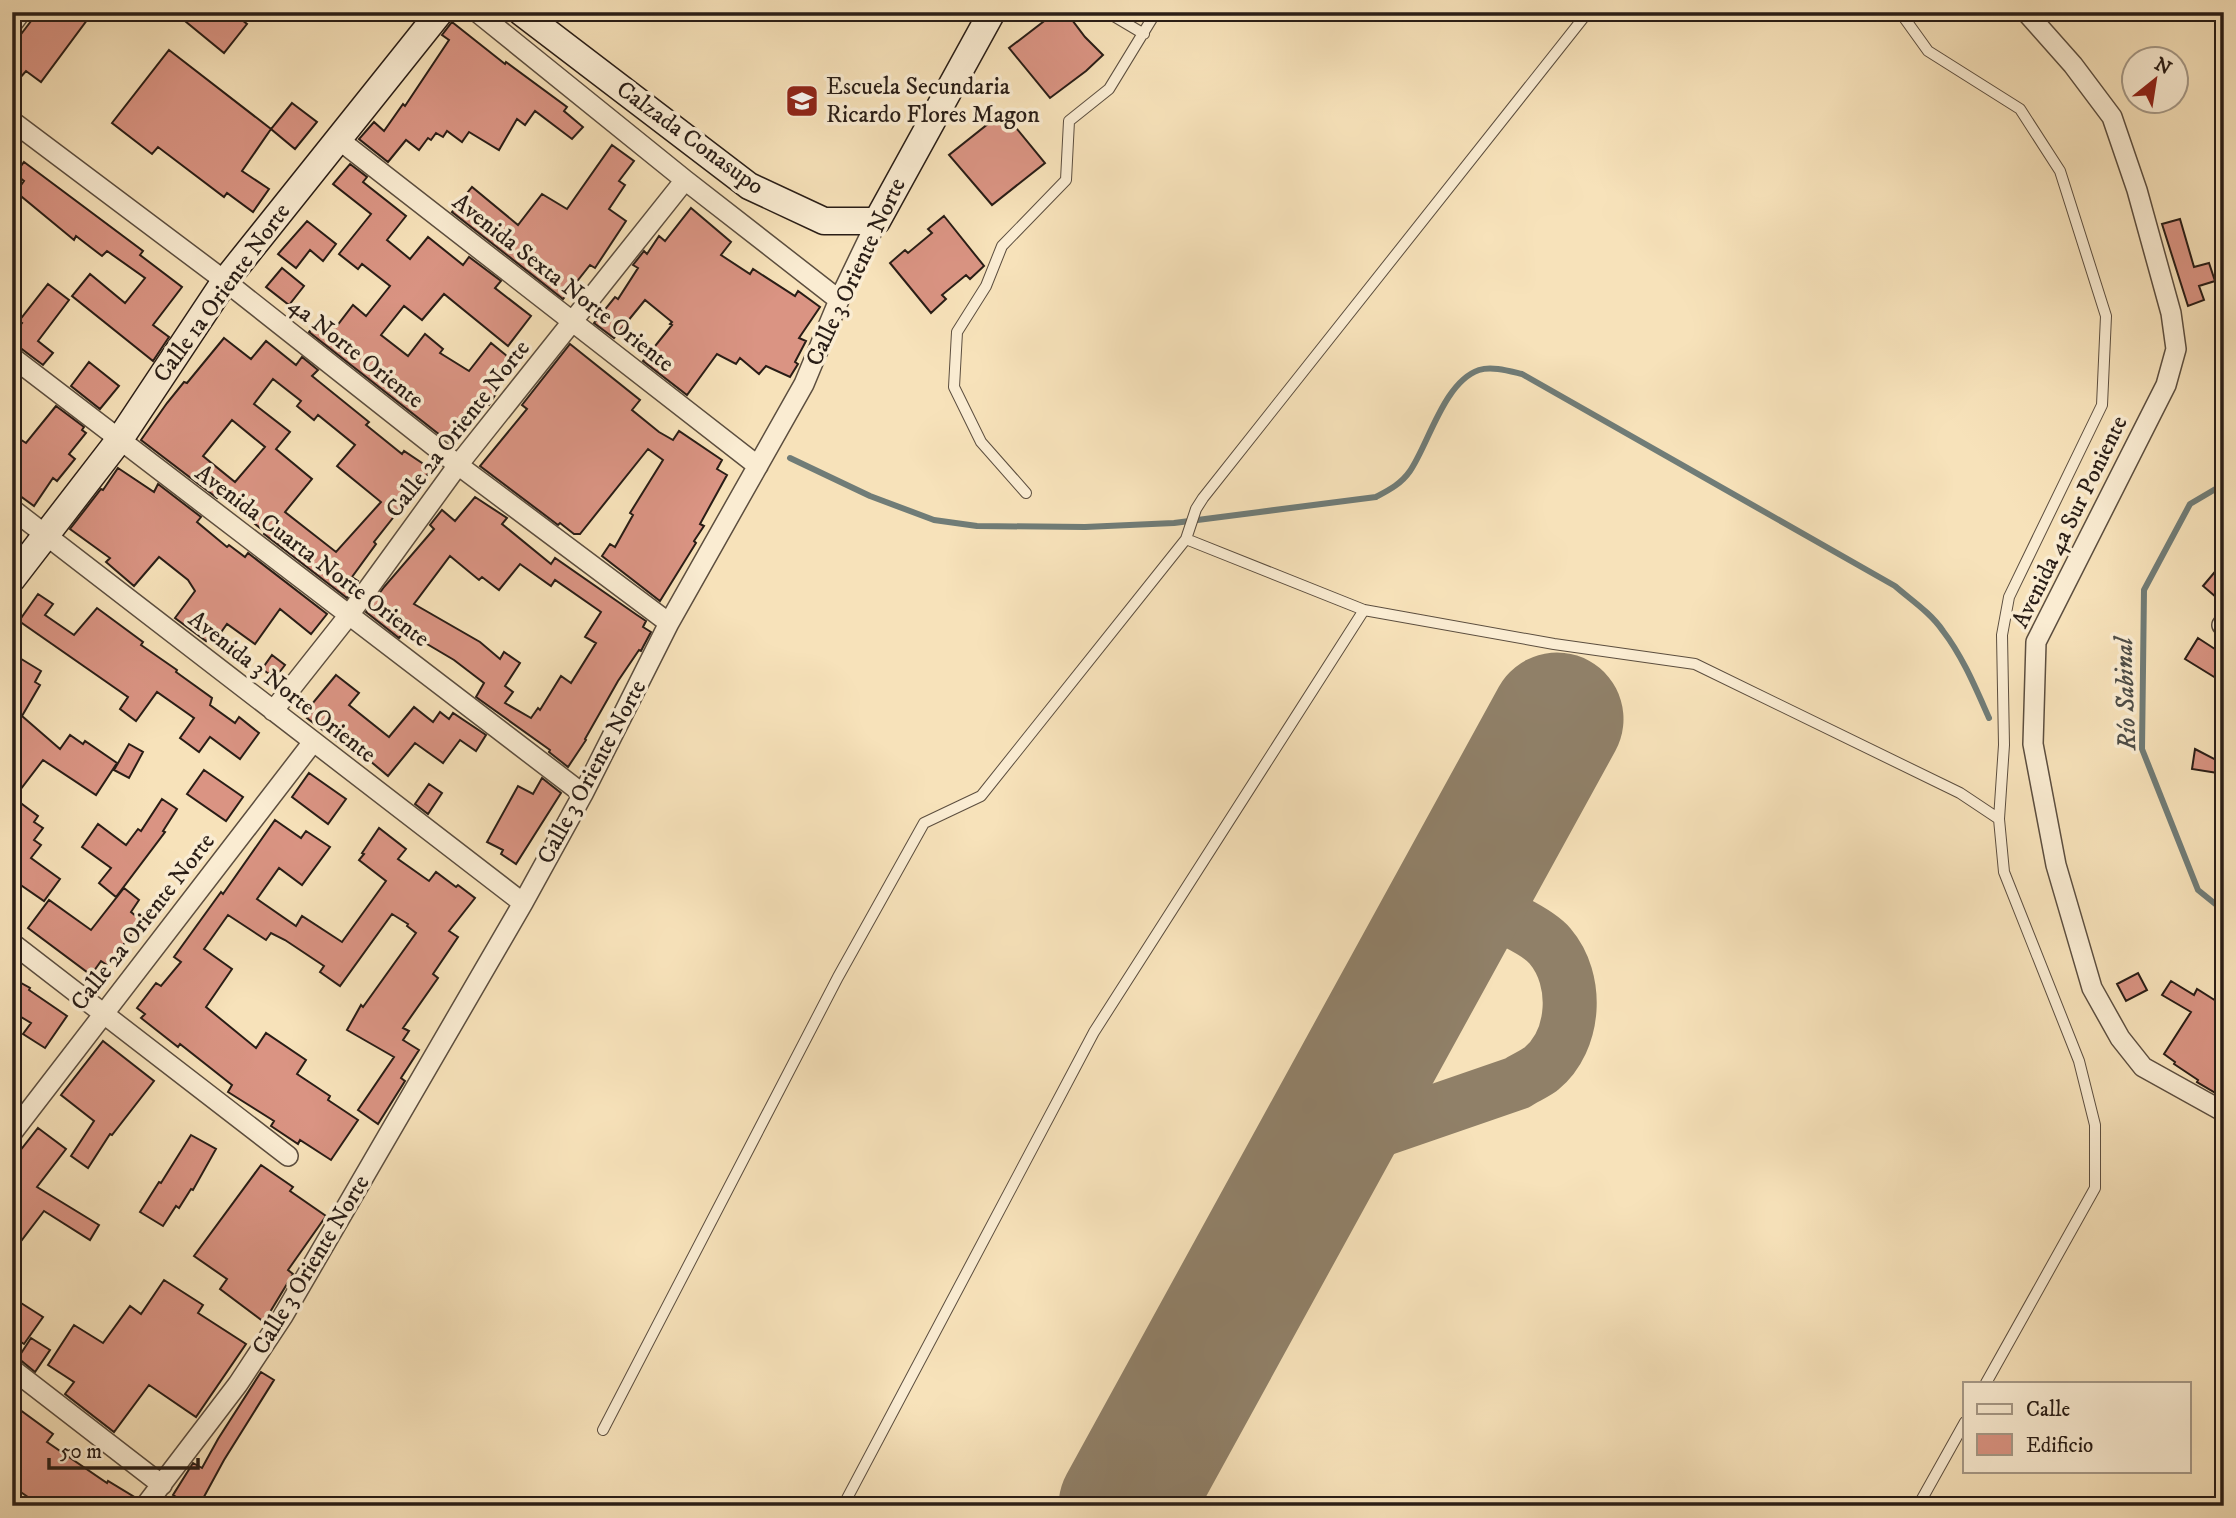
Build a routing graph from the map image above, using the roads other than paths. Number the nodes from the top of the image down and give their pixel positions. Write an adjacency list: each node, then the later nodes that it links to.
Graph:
1 (22, 12): 12 (street)
2 (440, 12): 16 (street, Calle 1a Oriente Norte)
3 (477, 12): 17 (street)
4 (522, 12): 18 (street, Calzada Conasupo)
5 (992, 12): 18 (street, Calle 3 Oriente Norte)
6 (1107, 12): 13 (lane)
7 (1156, 12): 13 (lane)
8 (1588, 12): 29 (lane)
9 (1899, 12): 37 (lane)
10 (2025, 12): 41 (street, Avenida 4a Sur Poniente)
11 (2224, 20): 14 (lane)
12 (12, 24)
13 (1144, 34): 26 (lane)
14 (2224, 59)
15 (12, 121): 19 (street, 4a Norte Oriente)
16 (338, 139): 19 (street, Calle 1a Oriente Norte); 21 (street, Avenida Sexta Norte Oriente)
17 (685, 180): 20 (street); 21 (street, Calle 2a Oriente Norte)
18 (877, 221): 20 (street, Calle 3 Oriente Norte)
19 (225, 281): 23 (street, Calle 1a Oriente Norte); 24 (street, 4a Norte Oriente)
20 (839, 300): 25 (street, Calle 3 Oriente Norte)
21 (573, 322): 24 (street, Calle 2a Oriente Norte); 25 (street, Avenida Sexta Norte Oriente)
22 (12, 357): 23 (street, Avenida Cuarta Norte Oriente)
23 (120, 439): 28 (street, Calle 1a Oriente Norte); 32 (street, Avenida Cuarta Norte Oriente)
24 (458, 465): 32 (street, Calle 2a Oriente Norte); 33 (street, 4a Norte Oriente)
25 (758, 466): 33 (street, Calle 3 Oriente Norte)
26 (1026, 494)
27 (12, 509): 28 (street, Avenida 3 Norte Oriente)
28 (46, 535): 30 (street, Calle 1a Oriente Norte); 34 (street, Avenida 3 Norte Oriente)
29 (1187, 536): 31 (lane); 47 (lane)
30 (12, 579)
31 (1364, 610): 37 (lane); 50 (lane)
32 (349, 615): 34 (street, Calle 2a Oriente Norte); 36 (street, Avenida Cuarta Norte Oriente)
33 (669, 623): 36 (street, Calle 3 Oriente Norte)
34 (273, 710): 35 (street, Avenida 3 Norte Oriente)
35 (313, 742): 38 (street, Avenida 3 Norte Oriente); 40 (street, Calle 2a Oriente Norte)
36 (583, 794): 38 (street, Calle 3 Oriente Norte)
37 (1999, 819): 45 (lane)
38 (523, 903): 48 (street, Calle 3 Oriente Norte)
39 (12, 943): 40 (street)
40 (104, 1014): 42 (street, Calle 2a Oriente Norte); 43 (street)
41 (2224, 1112)
42 (12, 1133)
43 (288, 1156)
44 (12, 1370): 48 (street)
45 (1987, 1382)
46 (1963, 1426): 51 (lane)
47 (603, 1430)
48 (162, 1485): 49 (street, Calle 3 Oriente Norte)
49 (145, 1506)
50 (843, 1506)
51 (1918, 1506)

